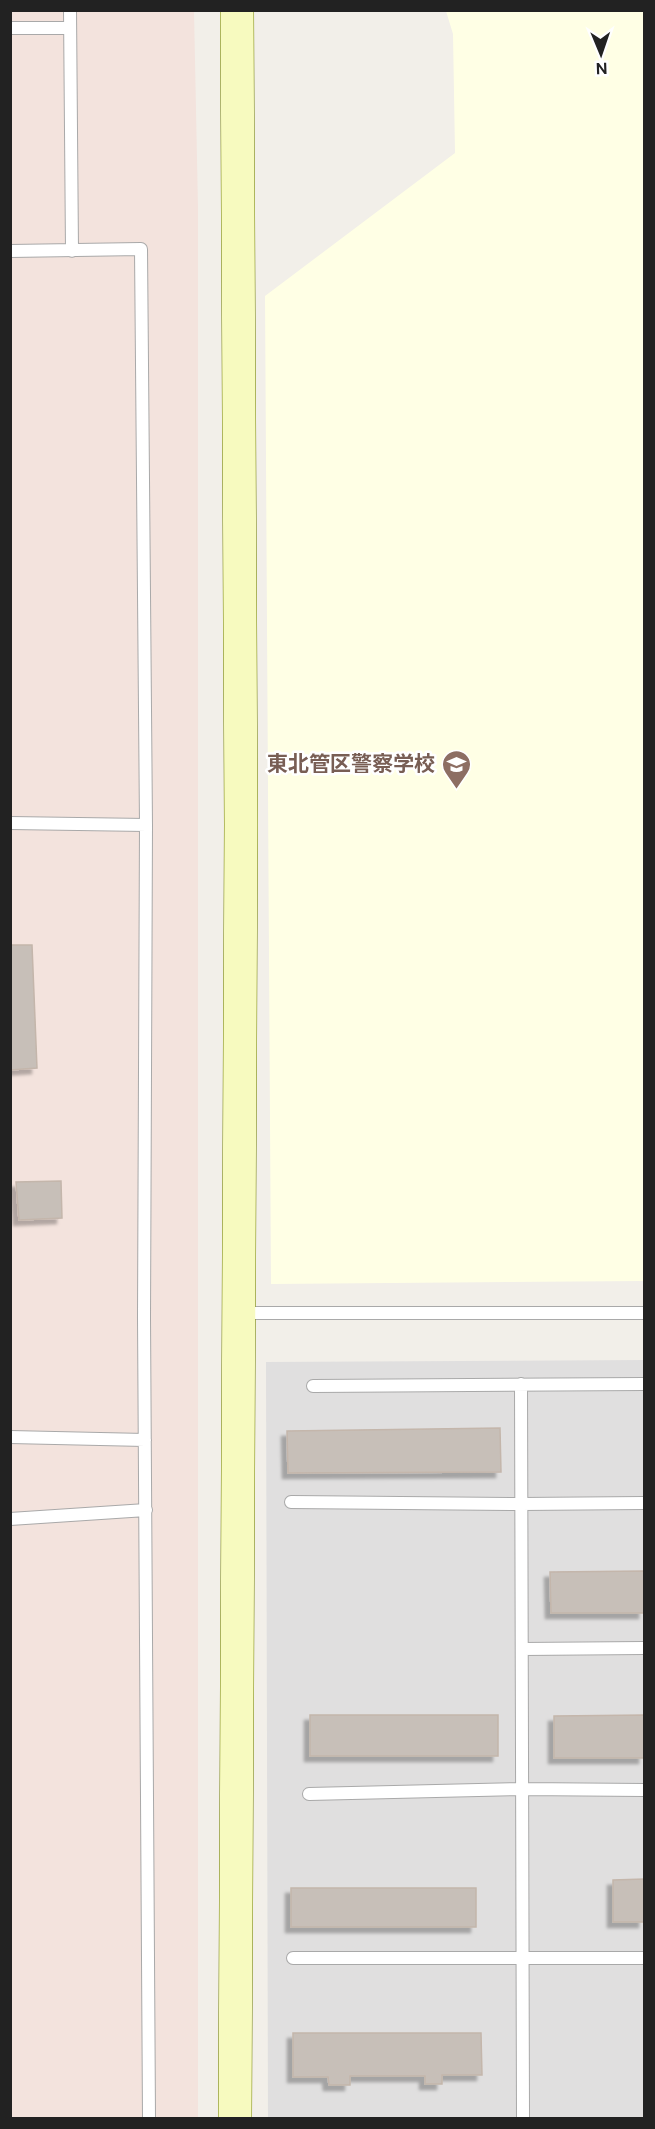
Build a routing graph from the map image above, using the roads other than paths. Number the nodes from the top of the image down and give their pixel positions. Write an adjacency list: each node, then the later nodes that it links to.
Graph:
1 (70, 10): 4 (lane)
2 (237, 10): 9 (street)
3 (10, 28): 4 (lane)
4 (70, 28): 6 (lane)
5 (10, 251): 6 (lane)
6 (72, 251): 8 (lane)
7 (10, 824): 8 (lane)
8 (146, 825): 15 (lane)
9 (239, 1313): 10 (lane); 30 (street)
10 (645, 1313)
11 (521, 1384): 12 (lane); 13 (lane); 18 (lane)
12 (645, 1384)
13 (313, 1386)
14 (10, 1437): 15 (lane)
15 (145, 1440): 19 (lane)
16 (291, 1502): 18 (lane)
17 (645, 1503): 18 (lane)
18 (521, 1504): 22 (lane)
19 (146, 1510): 20 (lane); 29 (lane)
20 (10, 1519)
21 (645, 1648): 22 (lane)
22 (522, 1649): 23 (lane)
23 (522, 1789): 24 (lane); 25 (lane); 26 (lane)
24 (645, 1790)
25 (309, 1794)
26 (522, 1957): 27 (lane); 28 (lane); 31 (lane)
27 (293, 1958)
28 (645, 1958)
29 (150, 2118)
30 (236, 2118)
31 (523, 2118)

